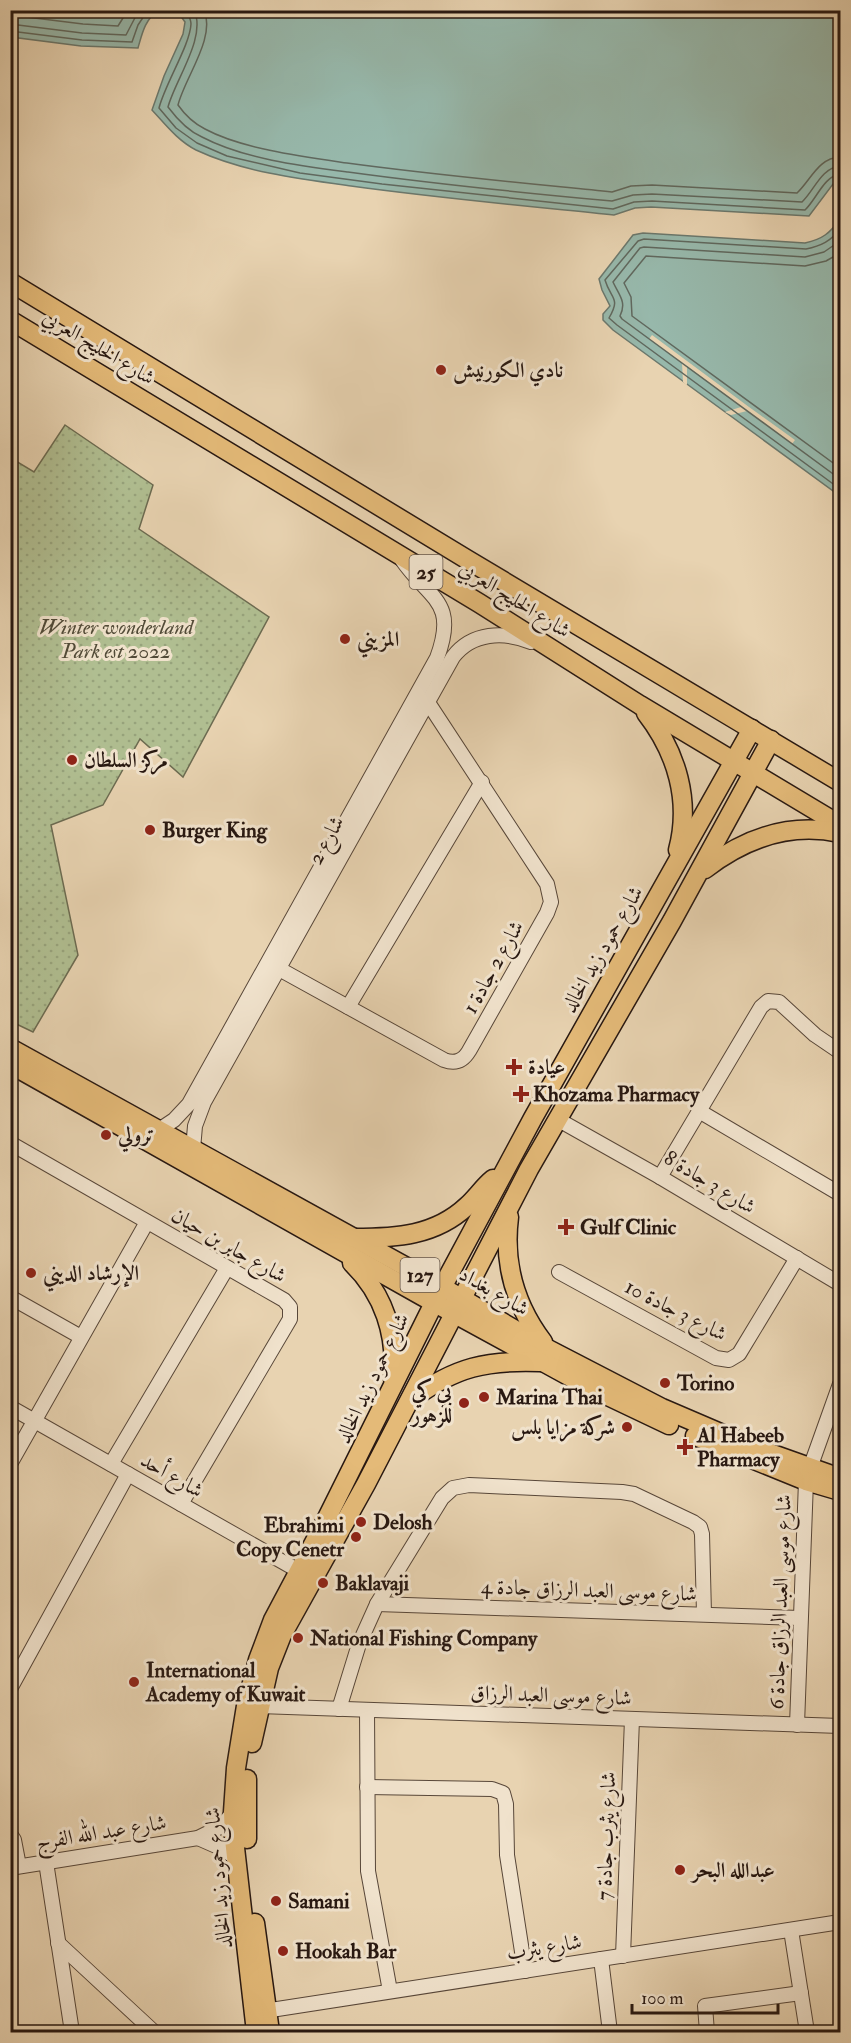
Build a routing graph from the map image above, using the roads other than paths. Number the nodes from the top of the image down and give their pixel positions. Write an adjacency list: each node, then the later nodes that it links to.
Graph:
1 (10, 282): 7 (main road, شارع الخليج العربي / 25)
2 (10, 320): 3 (main road, شارع الخليج العربي / 25)
3 (399, 556): 4 (main road, شارع الخليج العربي / 25); 5 (street, شارع 2)
4 (558, 653): 5 (street, شارع 2); 6 (main road, شارع الخليج العربي / 25)
5 (421, 704): 11 (street, شارع 2 جادة 1); 17 (street, شارع 2)
6 (640, 705): 9 (main road, شارع الخليج العربي / 25); 15 (main road)
7 (752, 729): 8 (main road, شارع الخليج العربي / 25); 9 (main road, شارع حمود زيد الخالد)
8 (771, 740): 10 (main road, شارع حمود زيد الخالد); 12 (main road, شارع الخليج العربي / 25)
9 (734, 762): 10 (main road, شارع الخليج العربي / 25); 15 (main road, شارع حمود زيد الخالد)
10 (753, 772): 13 (main road, شارع الخليج العربي / 25); 16 (main road, شارع حمود زيد الخالد)
11 (482, 782): 18 (street); 18 (street, شارع 2 جادة 1)
12 (840, 782)
13 (840, 825)
14 (840, 834): 16 (main road)
15 (673, 870): 27 (main road, شارع حمود زيد الخالد)
16 (699, 873): 23 (main road, شارع حمود زيد الخالد)
17 (273, 965): 18 (street, شارع 2 جادة 1); 24 (street, شارع 2); 26 (street, شارع 2)
18 (348, 1007)
19 (10, 1048): 24 (main road, شارع بغداد / 127)
20 (840, 1052): 22 (street)
21 (10, 1064): 33 (main road, شارع بغداد / 127)
22 (699, 1111): 28 (street); 29 (street)
23 (557, 1119): 28 (street, شارع 3 جادة 8); 30 (main road, شارع حمود زيد الخالد)
24 (159, 1130): 26 (main road, شارع بغداد / 127)
25 (10, 1143): 31 (street, شارع جابر بن حيان)
26 (193, 1149): 32 (main road, شارع بغداد / 127)
27 (504, 1171): 32 (main road); 38 (main road, شارع حمود زيد الخالد)
28 (660, 1177): 34 (street, شارع 3 جادة 8)
29 (840, 1194)
30 (511, 1203): 40 (main road, شارع حمود زيد الخالد); 42 (main road)
31 (147, 1222): 35 (street, شارع جابر بن حيان); 41 (street)
32 (353, 1238): 38 (main road, شارع بغداد / 127)
33 (335, 1247): 38 (main road, شارع بغداد / 127); 44 (main road)
34 (797, 1258): 36 (street, شارع 3 جادة 10); 37 (street, شارع 3 جادة 8)
35 (227, 1268): 49 (street); 54 (street, شارع جابر بن حيان)
36 (559, 1272)
37 (840, 1284)
38 (438, 1295): 40 (main road, شارع بغداد / 127); 44 (main road, شارع حمود زيد الخالد)
39 (10, 1297): 41 (street)
40 (458, 1306): 42 (main road, شارع بغداد / 127); 45 (main road, شارع حمود زيد الخالد)
41 (81, 1337): 47 (street)
42 (546, 1356): 45 (main road); 51 (main road, شارع بغداد / 127)
43 (840, 1384): 51 (street, شارع موسى العبد الرزاق جادة 6)
44 (393, 1385): 55 (main road, شارع حمود زيد الخالد)
45 (408, 1402): 55 (main road, شارع حمود زيد الخالد)
46 (10, 1407): 47 (street, شارع أحد)
47 (34, 1420): 48 (street); 49 (street, شارع أحد)
48 (10, 1464)
49 (111, 1464): 50 (street, شارع أحد)
50 (128, 1474): 54 (street, شارع أحد); 59 (street)
51 (808, 1474): 52 (main road, شارع بغداد / 127); 53 (main road, شارع بغداد / 127); 58 (street, شارع موسى العبد الرزاق جادة 6)
52 (840, 1478)
53 (840, 1491)
54 (181, 1504): 55 (street, شارع أحد)
55 (306, 1575): 60 (main road, شارع حمود زيد الخالد); 67 (main road, شارع حمود زيد الخالد)
56 (377, 1604): 57 (street, شارع موسى العبد الرزاق جادة 4); 57 (street); 61 (street)
57 (704, 1614): 58 (street, شارع موسى العبد الرزاق جادة 4)
58 (800, 1618): 64 (street, شارع موسى العبد الرزاق جادة 6)
59 (12, 1684)
60 (260, 1706): 61 (street, شارع موسى العبد الرزاق); 81 (main road, شارع حمود زيد الخالد)
61 (339, 1709): 62 (street, شارع موسى العبد الرزاق)
62 (367, 1710): 63 (street, شارع موسى العبد الرزاق); 66 (street)
63 (632, 1719): 64 (street, شارع موسى العبد الرزاق); 76 (street, شارع يثرب جادة 7)
64 (797, 1725): 65 (street, شارع موسى العبد الرزاق)
65 (840, 1726)
66 (367, 1786): 78 (street); 79 (street)
67 (233, 1812): 69 (street, شارع عبد الله الفرج); 70 (main road, شارع حمود زيد الخالد)
68 (10, 1834): 72 (street)
69 (198, 1838): 70 (street, شارع عبد الله الفرج); 71 (street, شارع عبد الله الفرج)
70 (237, 1859): 81 (main road, شارع حمود زيد الخالد)
71 (46, 1862): 72 (street, شارع عبد الله الفرج); 75 (street)
72 (15, 1867)
73 (840, 1922): 74 (street, شارع يثرب)
74 (792, 1930): 76 (street, شارع يثرب); 80 (street)
75 (58, 1942): 82 (street); 83 (street)
76 (622, 1956): 77 (street, شارع يثرب)
77 (601, 1959): 78 (street, شارع يثرب); 86 (street)
78 (525, 1971): 79 (street, شارع يثرب)
79 (390, 1991): 81 (street, شارع يثرب)
80 (801, 1993): 87 (street); 88 (street)
81 (260, 2011): 84 (main road, شارع حمود زيد الخالد); 85 (main road, شارع حمود زيد الخالد)
82 (72, 2032)
83 (154, 2032)
84 (256, 2032)
85 (270, 2032)
86 (610, 2032)
87 (707, 2032)
88 (807, 2032)

